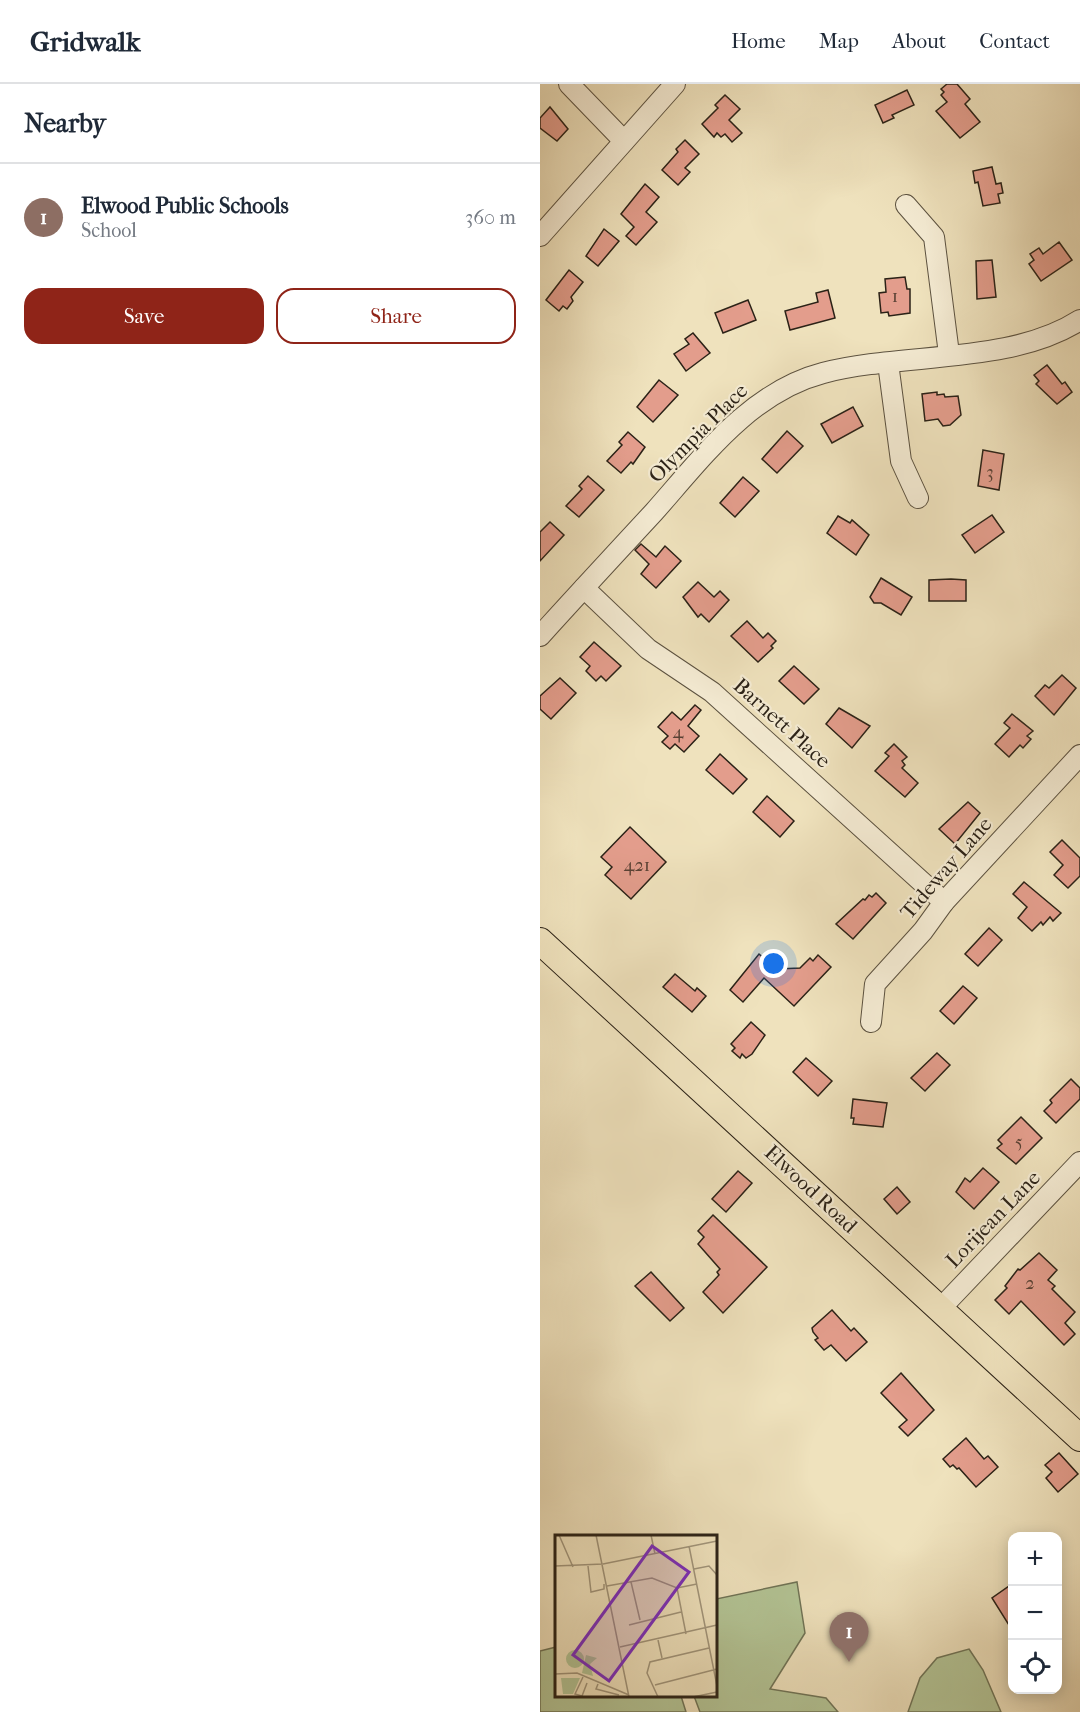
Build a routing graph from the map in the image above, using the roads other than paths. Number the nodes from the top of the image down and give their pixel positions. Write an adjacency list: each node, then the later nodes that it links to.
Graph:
1 (569, 84): 3 (street)
2 (675, 84): 3 (street)
3 (624, 141): 5 (street)
4 (906, 205): 7 (street)
5 (540, 236)
6 (1079, 322): 7 (street, Olympia Place)
7 (949, 354): 8 (street, Olympia Place)
8 (888, 363): 9 (street); 10 (street, Olympia Place)
9 (918, 498)
10 (584, 588): 11 (street, Olympia Place); 13 (street, Barnett Place)
11 (540, 636)
12 (1080, 755): 13 (street, Tideway Lane)
13 (944, 902): 15 (street, Tideway Lane)
14 (540, 941): 17 (main road, Elwood Road)
15 (871, 1022)
16 (1080, 1162): 17 (street, Lorijean Lane)
17 (941, 1308): 18 (main road, Elwood Road)
18 (1080, 1438)

